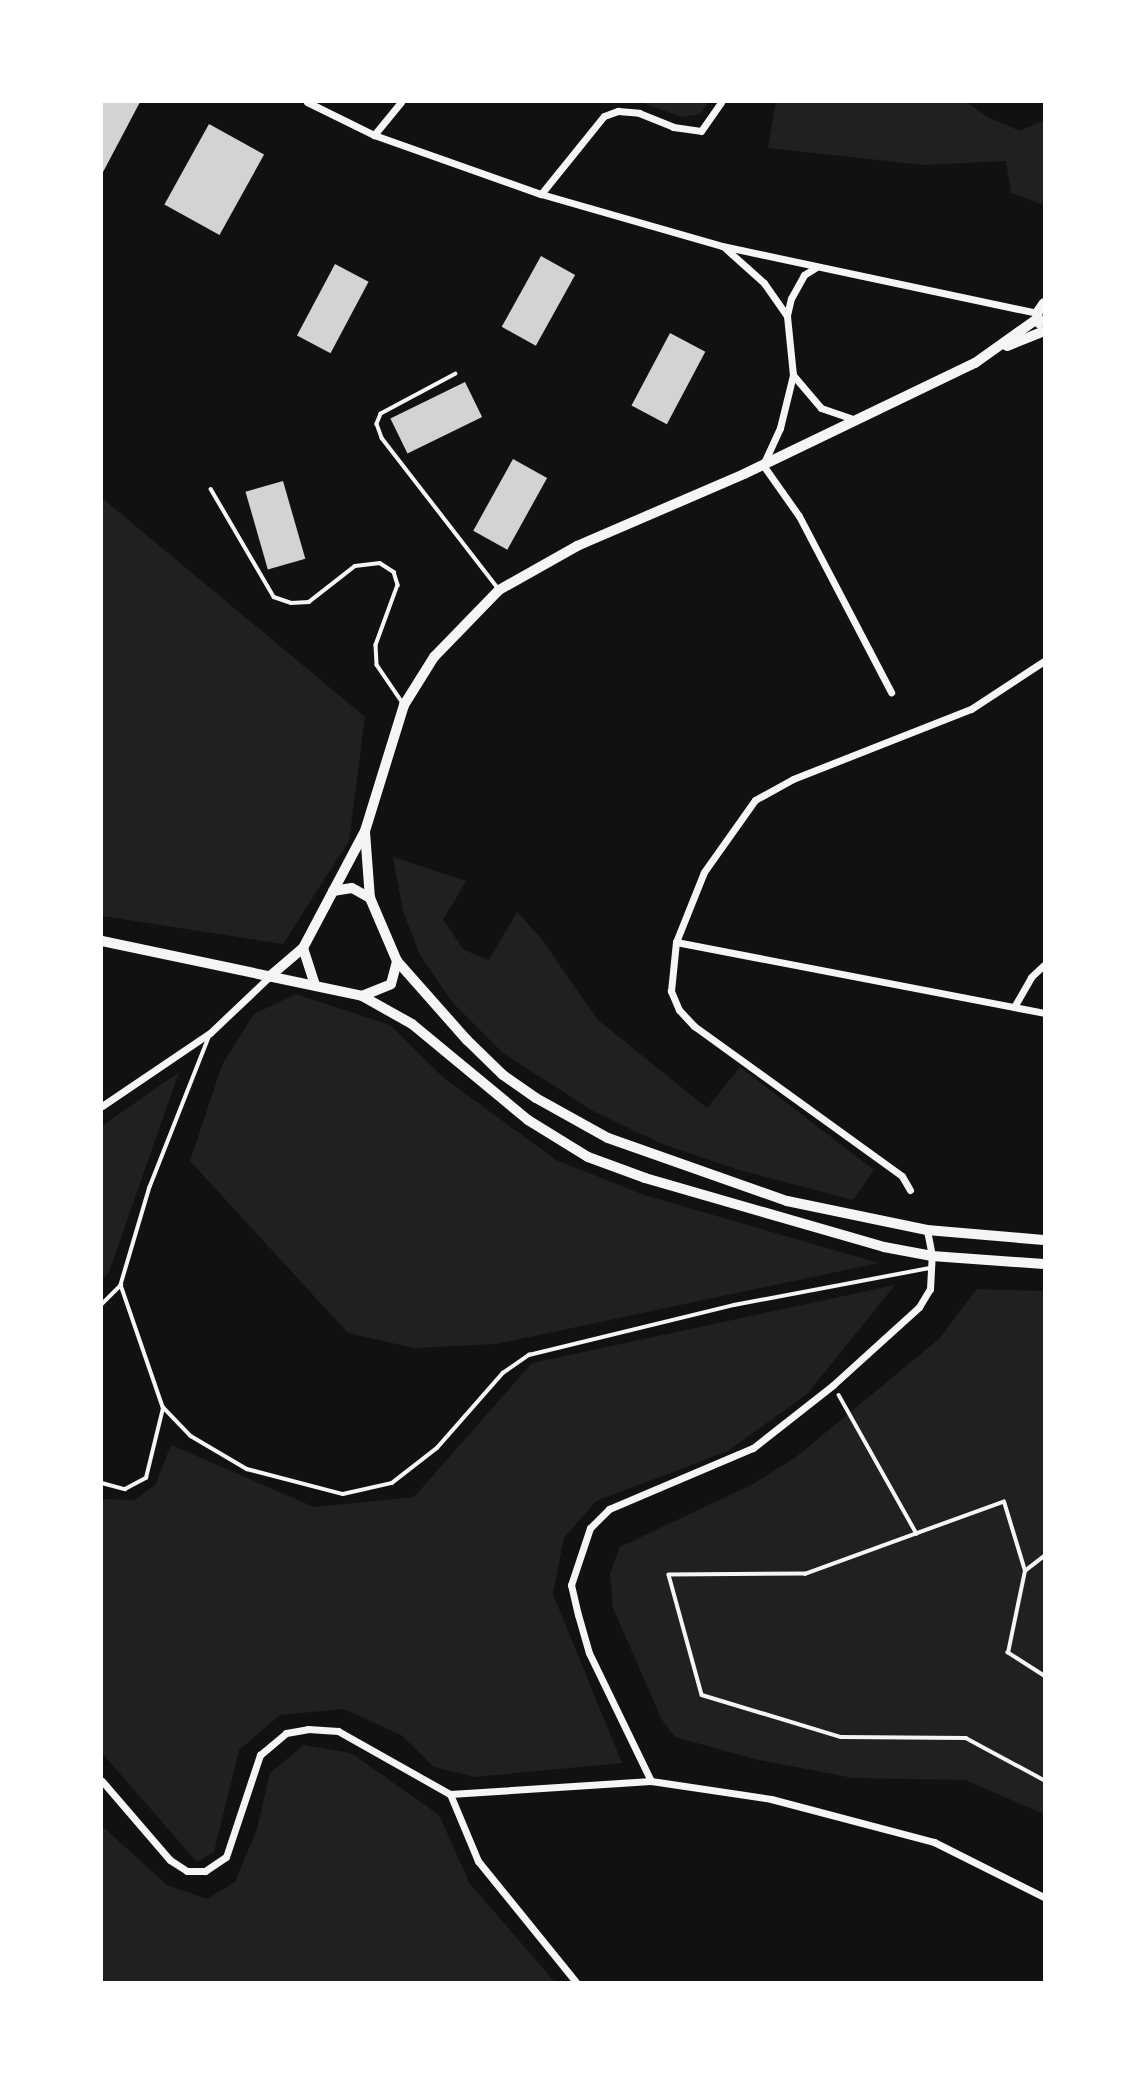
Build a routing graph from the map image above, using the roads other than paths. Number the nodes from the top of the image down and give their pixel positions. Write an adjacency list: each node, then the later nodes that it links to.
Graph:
1 (307, 102): 4 (street)
2 (401, 102): 4 (street)
3 (721, 102): 5 (street)
4 (374, 135): 5 (street)
5 (541, 194): 6 (street)
6 (722, 246): 7 (street); 9 (street)
7 (816, 268): 8 (street); 9 (street)
8 (1040, 312): 10 (main road); 11 (main road)
9 (788, 316): 13 (street)
10 (1045, 331): 11 (main road)
11 (991, 353): 14 (main road)
12 (456, 374): 17 (lane)
13 (793, 375): 14 (street); 15 (street)
14 (857, 420): 15 (main road)
15 (763, 465): 17 (main road); 19 (street)
16 (211, 489): 20 (lane)
17 (499, 590): 20 (main road)
18 (1045, 661): 25 (street)
19 (891, 692)
20 (404, 705): 21 (main road)
21 (365, 831): 22 (main road); 23 (main road)
22 (332, 891): 23 (main road); 26 (main road)
23 (370, 898): 27 (main road)
24 (102, 941): 29 (main road)
25 (676, 943): 32 (street); 36 (street)
26 (303, 947): 29 (main road); 30 (main road)
27 (397, 961): 31 (main road); 37 (main road)
28 (1045, 965): 32 (street)
29 (269, 977): 30 (main road); 34 (street)
30 (314, 982): 31 (main road)
31 (362, 996): 39 (main road)
32 (1014, 1007): 33 (street)
33 (1045, 1013)
34 (210, 1033): 35 (street); 41 (lane)
35 (102, 1105)
36 (910, 1190)
37 (927, 1230): 38 (main road); 39 (street)
38 (1045, 1240)
39 (931, 1262): 40 (main road); 43 (lane); 46 (street)
40 (1045, 1264)
41 (121, 1285): 42 (lane); 43 (lane)
42 (102, 1304)
43 (163, 1407): 44 (lane)
44 (102, 1483)
45 (102, 1780): 47 (street)
46 (651, 1781): 47 (street); 48 (street)
47 (450, 1794): 49 (street)
48 (1045, 1897)
49 (576, 1983)

